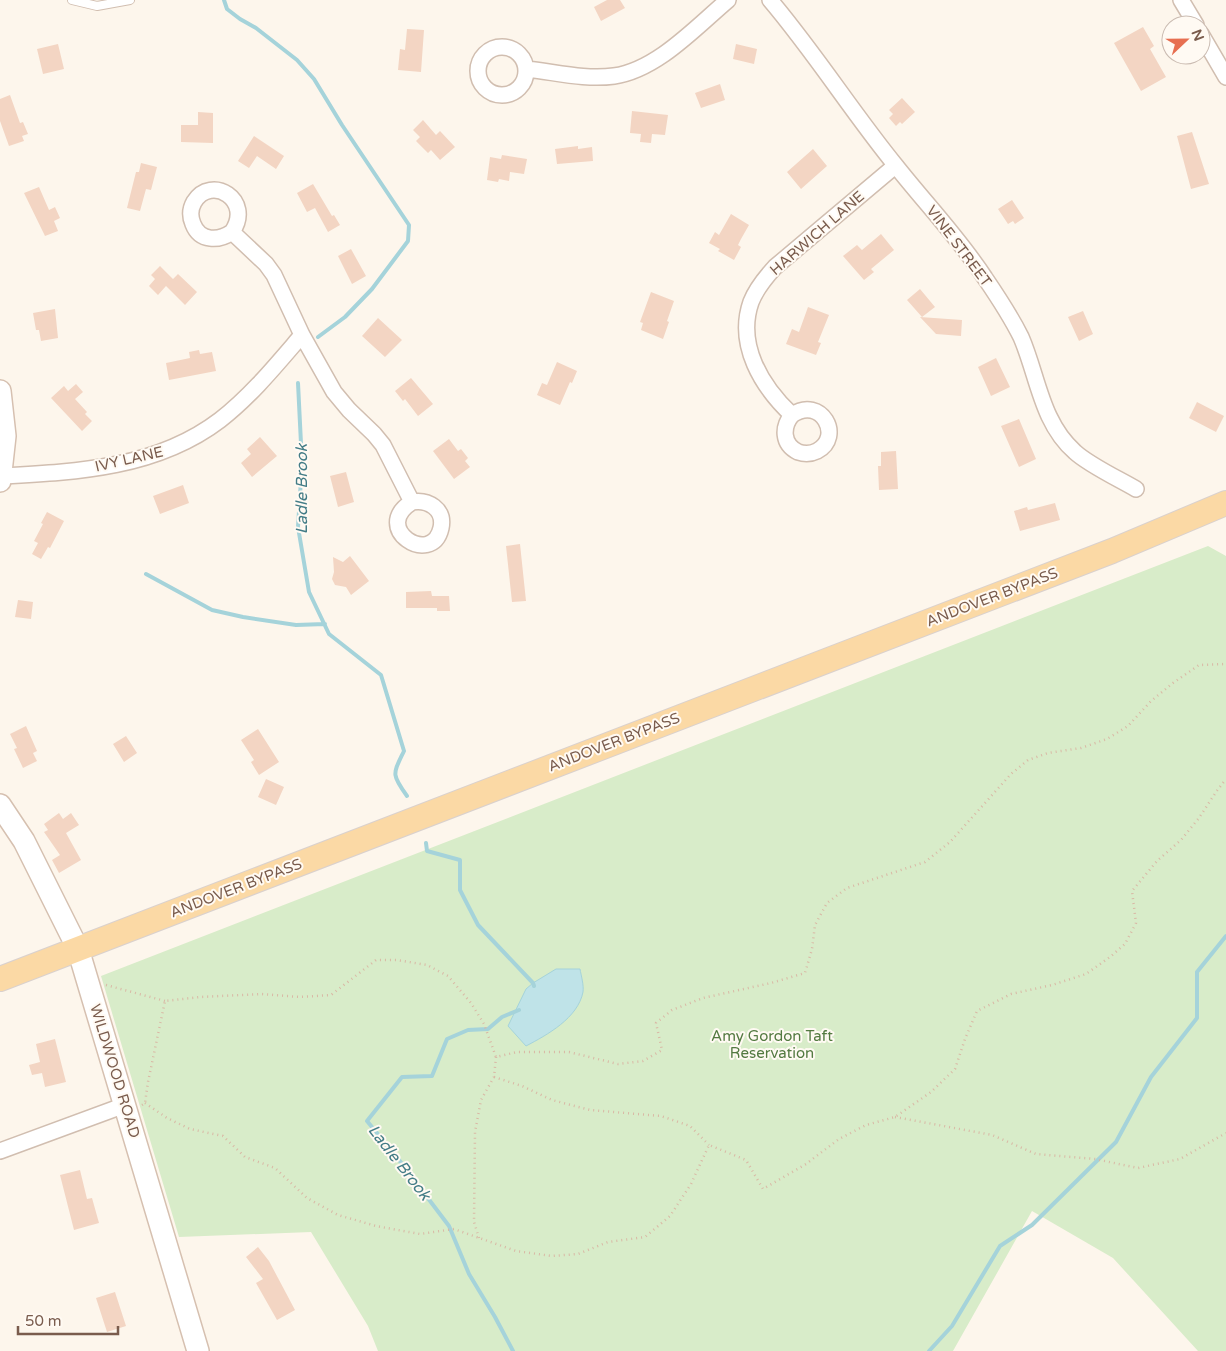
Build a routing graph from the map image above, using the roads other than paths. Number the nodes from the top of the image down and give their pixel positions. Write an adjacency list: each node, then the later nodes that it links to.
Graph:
1 (72, 0): 2 (lane)
2 (130, 0)
3 (728, 0): 8 (street)
4 (770, 0): 10 (street, VINE STREET)
5 (1181, 0): 6 (street)
6 (1190, 15)
7 (1211, 51): 9 (street)
8 (526, 69)
9 (1226, 77)
10 (895, 166): 14 (street, HARWICH LANE); 16 (street, VINE STREET)
11 (232, 232): 12 (street)
12 (302, 335): 15 (street, IVY LANE); 17 (street)
13 (0, 391): 15 (street)
14 (792, 415)
15 (1, 478)
16 (1136, 489)
17 (412, 502)
18 (1226, 502): 20 (main road, ANDOVER BYPASS)
19 (0, 805): 20 (street, WILDWOOD ROAD)
20 (78, 949): 21 (main road, ANDOVER BYPASS); 22 (street, WILDWOOD ROAD)
21 (0, 979)
22 (133, 1107): 23 (street); 24 (street, WILDWOOD ROAD)
23 (0, 1151)
24 (196, 1350)

